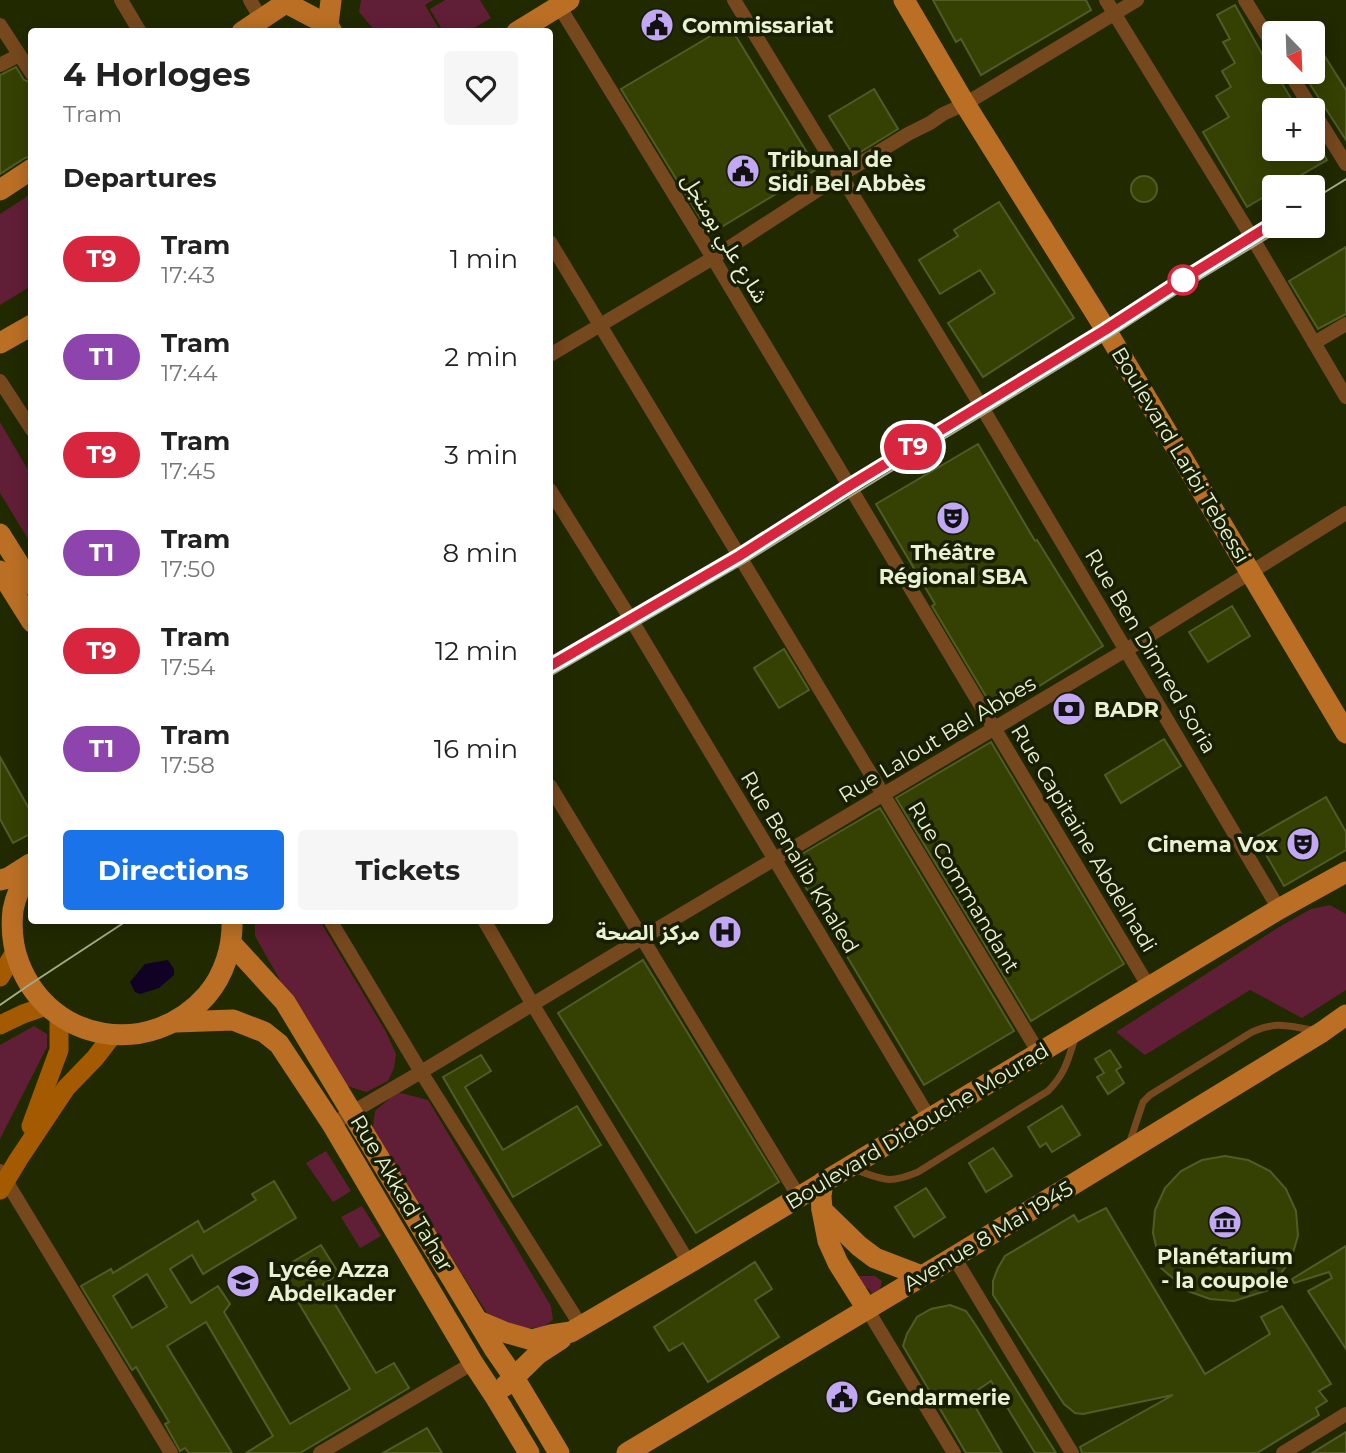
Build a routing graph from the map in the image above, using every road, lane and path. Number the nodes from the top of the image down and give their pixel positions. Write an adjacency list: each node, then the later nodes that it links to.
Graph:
1 (121, 0): 14 (street)
2 (250, 0): 12 (street)
3 (331, 0): 16 (main road)
4 (734, 0): 26 (street, Rue Ben Dimred Soria)
5 (904, 0): 23 (main road, Boulevard Larbi Tebessi)
6 (1106, 0): 11 (street)
7 (1138, 0): 11 (street)
8 (1245, 0): 18 (street)
9 (288, 1): 12 (main road); 16 (main road)
10 (564, 3): 17 (main road); 29 (street, شارع علي بومنجل)
11 (1115, 15): 23 (street); 34 (street)
12 (261, 19): 15 (main road)
13 (0, 25): 19 (street)
14 (138, 28)
15 (248, 28)
16 (330, 28)
17 (523, 28)
18 (1262, 28)
19 (19, 55): 20 (street); 21 (street)
20 (0, 65)
21 (28, 68)
22 (1296, 84): 24 (street)
23 (965, 104): 26 (street); 44 (main road, Boulevard Larbi Tebessi)
24 (1346, 164)
25 (28, 172): 27 (main road)
26 (841, 175): 29 (street); 47 (street, Rue Ben Dimred Soria)
27 (0, 190)
28 (553, 247): 31 (street, Rue Commandant)
29 (713, 258): 31 (street); 39 (street, شارع علي بومنجل)
30 (1346, 324): 34 (street)
31 (599, 325): 35 (street); 51 (street, Rue Commandant)
32 (28, 327): 33 (main road)
33 (0, 343)
34 (1314, 343): 37 (street)
35 (553, 353)
36 (0, 381): 38 (street)
37 (1346, 397)
38 (28, 424)
39 (854, 494): 48 (street, Rue Capitaine Abdelhadi)
40 (553, 495): 52 (street, Rue Benalib Khaled)
41 (1346, 513): 44 (street, Rue Lalout Bel Abbes)
42 (0, 534): 45 (main road)
43 (0, 571): 46 (main road)
44 (1251, 572): 47 (street, Rue Lalout Bel Abbes); 49 (main road, Boulevard Larbi Tebessi)
45 (28, 579)
46 (28, 616)
47 (1126, 650): 48 (street, Rue Lalout Bel Abbes); 57 (street, Rue Ben Dimred Soria)
48 (994, 729): 51 (street, Rue Lalout Bel Abbes); 66 (street, Rue Capitaine Abdelhadi)
49 (1346, 733)
50 (553, 791): 62 (street)
51 (883, 794): 52 (street, Rue Lalout Bel Abbes); 75 (street, Rue Commandant)
52 (774, 860): 62 (street, Rue Lalout Bel Abbes); 78 (street, Rue Benalib Khaled)
53 (28, 866): 56 (main road)
54 (28, 872): 64 (main road)
55 (1346, 872): 57 (main road, Boulevard Didouche Mourad)
56 (0, 880)
57 (1279, 909): 66 (main road, Boulevard Didouche Mourad)
58 (0, 919): 64 (main road)
59 (232, 924): 63 (main road)
60 (332, 924): 76 (street)
61 (486, 924): 67 (street)
62 (642, 938): 67 (street, Rue Lalout Bel Abbes); 85 (street)
63 (231, 943): 70 (main road); 77 (main road, Rue Akkad Tahar)
64 (14, 945): 65 (main road); 68 (main road)
65 (0, 977)
66 (1149, 987): 72 (main road, Boulevard Didouche Mourad)
67 (533, 1005): 76 (street, Rue Lalout Bel Abbes); 88 (street)
68 (52, 1011): 71 (main road); 74 (main road); 81 (main road)
69 (1346, 1015): 73 (main road, Avenue 8 Mai 1945)
70 (176, 1022): 74 (main road); 79 (main road, Rue Akkad Tahar)
71 (0, 1025)
72 (1077, 1030): 75 (main road, Boulevard Didouche Mourad); 82 (lane)
73 (1322, 1032): 80 (main road, Avenue 8 Mai 1945); 80 (lane)
74 (112, 1036): 81 (main road)
75 (1039, 1053): 78 (main road, Boulevard Didouche Mourad)
76 (421, 1072): 77 (street, Rue Lalout Bel Abbes); 92 (street)
77 (352, 1111): 79 (street, Rue Lalout Bel Abbes); 91 (main road, Rue Akkad Tahar)
78 (930, 1119): 82 (main road, Boulevard Didouche Mourad)
79 (332, 1124): 95 (main road, Rue Akkad Tahar)
80 (1127, 1152): 87 (main road, Avenue 8 Mai 1945)
81 (18, 1160): 83 (main road)
82 (848, 1168): 84 (main road, Boulevard Didouche Mourad)
83 (2, 1180): 99 (street)
84 (824, 1182): 85 (main road, Boulevard Didouche Mourad); 86 (main road)
85 (799, 1197): 88 (main road, Boulevard Didouche Mourad)
86 (822, 1210): 89 (main road); 90 (main road)
87 (954, 1257): 89 (main road, Avenue 8 Mai 1945); 105 (street)
88 (689, 1263): 92 (main road, Boulevard Didouche Mourad)
89 (922, 1276): 90 (main road, Avenue 8 Mai 1945)
90 (867, 1309): 103 (main road, Avenue 8 Mai 1945); 104 (street)
91 (478, 1321): 93 (main road, Boulevard Didouche Mourad); 94 (main road, Rue Akkad Tahar)
92 (576, 1329): 93 (main road, Boulevard Didouche Mourad); 96 (main road)
93 (532, 1340): 94 (main road)
94 (495, 1350): 95 (main road); 96 (main road, Rue Akkad Tahar)
95 (473, 1363): 97 (main road, Rue Akkad Tahar); 100 (street)
96 (513, 1376): 97 (main road); 102 (main road, Rue Akkad Tahar)
97 (496, 1398): 101 (main road, Rue Akkad Tahar)
98 (1346, 1414): 106 (street)
99 (171, 1453)
100 (320, 1453)
101 (529, 1453)
102 (559, 1453)
103 (628, 1453)
104 (954, 1453)
105 (1072, 1453)
106 (1283, 1453)

